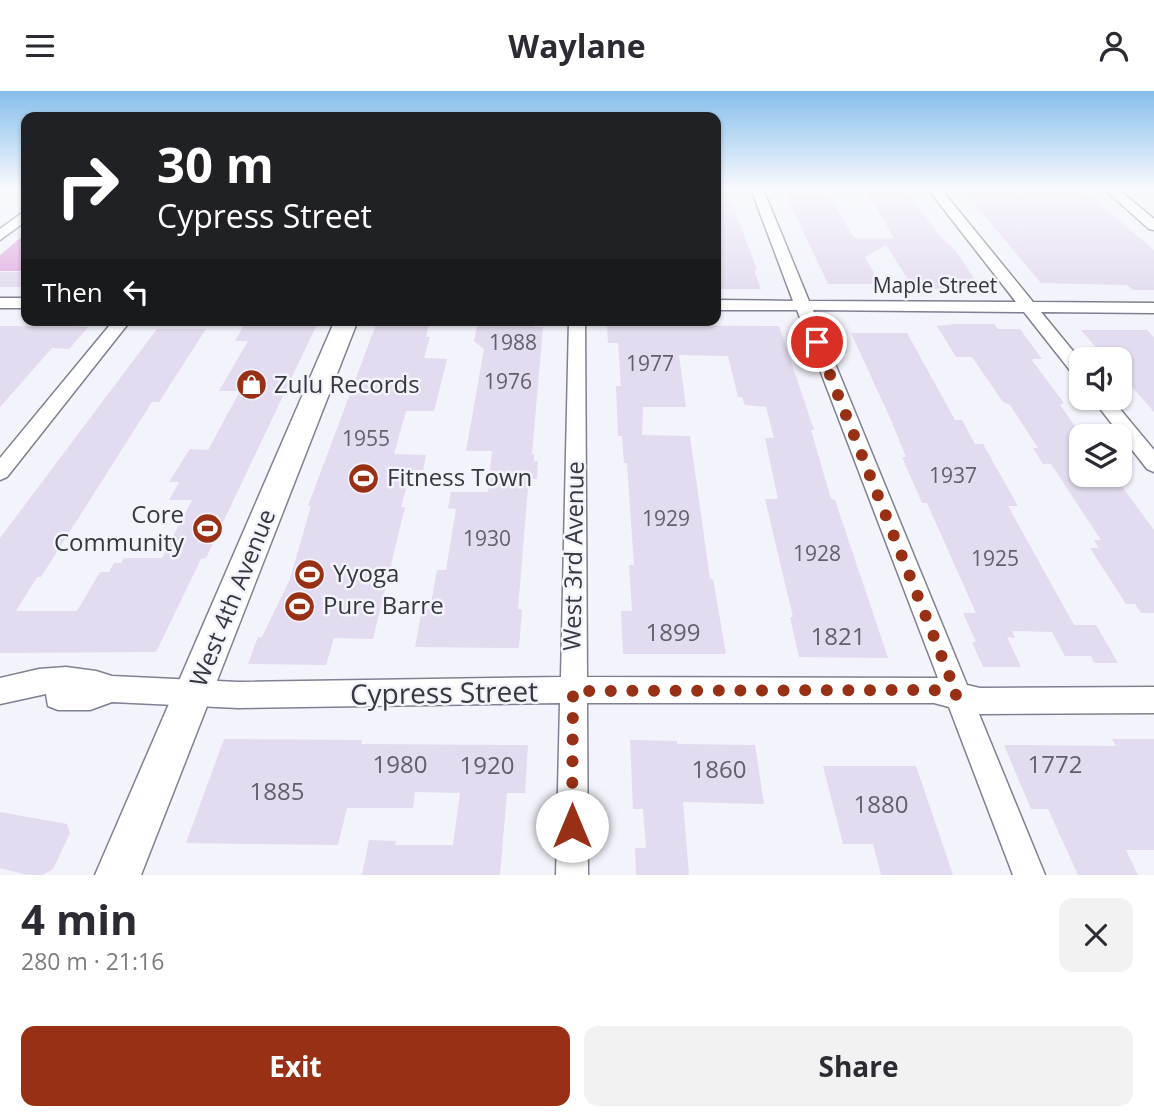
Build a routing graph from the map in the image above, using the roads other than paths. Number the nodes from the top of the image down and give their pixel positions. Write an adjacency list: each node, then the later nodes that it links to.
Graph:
1 (771, 226): 6 (street)
2 (963, 226): 7 (street)
3 (0, 303): 4 (street)
4 (21, 303)
5 (721, 306): 6 (street, Maple Street)
6 (803, 306): 7 (street, Maple Street); 20 (street)
7 (1028, 307): 8 (street, Maple Street); 12 (street)
8 (1154, 307)
9 (118, 326): 15 (street)
10 (345, 326): 18 (main road, West 4th Avenue)
11 (577, 326): 19 (street, West 3rd Avenue)
12 (1069, 358)
13 (1110, 410): 14 (street)
14 (1154, 464)
15 (0, 472)
16 (112, 689): 17 (street, Cypress Street); 18 (street, Cypress Street); 21 (street, Cypress Street)
17 (6, 691)
18 (194, 691): 19 (street, Cypress Street); 23 (main road, West 4th Avenue)
19 (573, 691): 20 (street, Cypress Street); 24 (street, West 3rd Avenue)
20 (957, 695): 22 (street, Cypress Street); 25 (street)
21 (58, 697)
22 (1153, 700)
23 (118, 875)
24 (572, 875)
25 (1028, 875)

